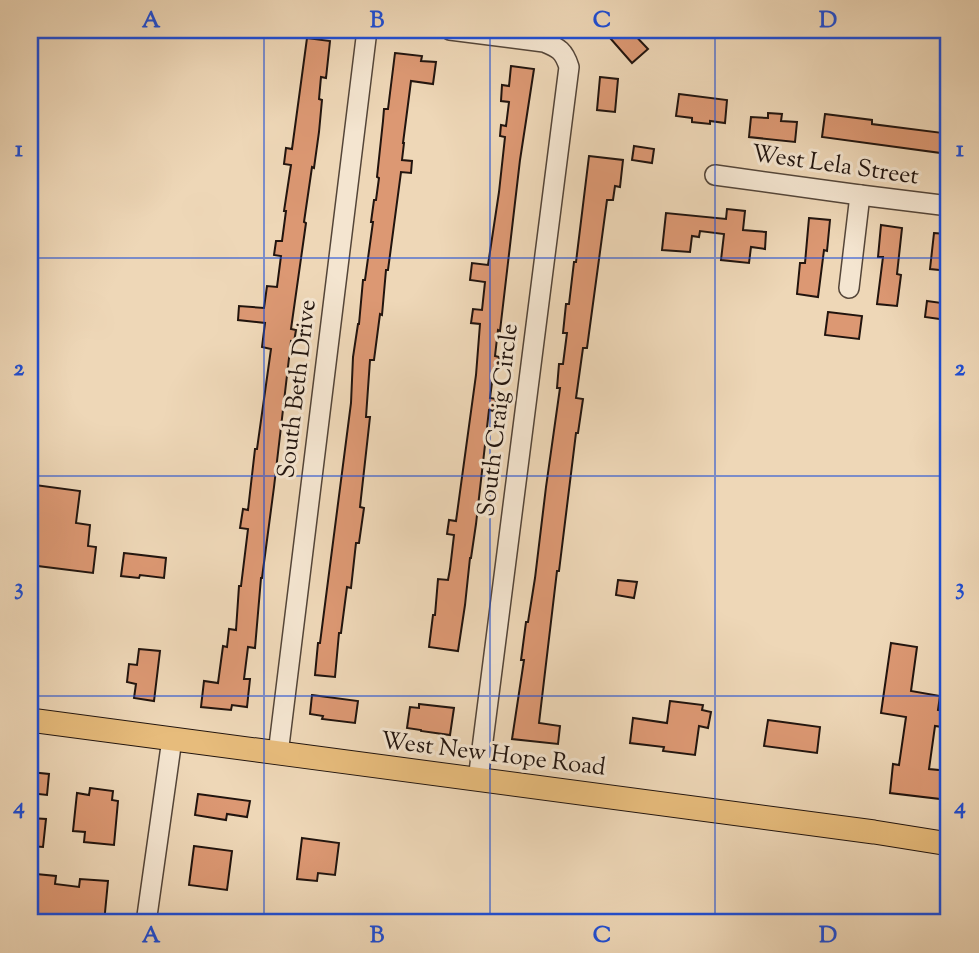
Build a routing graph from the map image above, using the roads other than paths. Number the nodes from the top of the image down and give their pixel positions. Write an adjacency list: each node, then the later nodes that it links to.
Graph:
1 (367, 30): 9 (street, South Beth Drive)
2 (450, 30): 10 (street, South Craig Circle)
3 (715, 174): 4 (street, West Lela Street)
4 (860, 195): 5 (street, West Lela Street); 6 (street)
5 (949, 206)
6 (849, 288)
7 (30, 720): 8 (main road, West New Hope Road)
8 (172, 739): 9 (main road, West New Hope Road); 12 (street)
9 (278, 754): 10 (main road, West New Hope Road)
10 (478, 779): 11 (main road, West New Hope Road)
11 (949, 845)
12 (146, 923)

